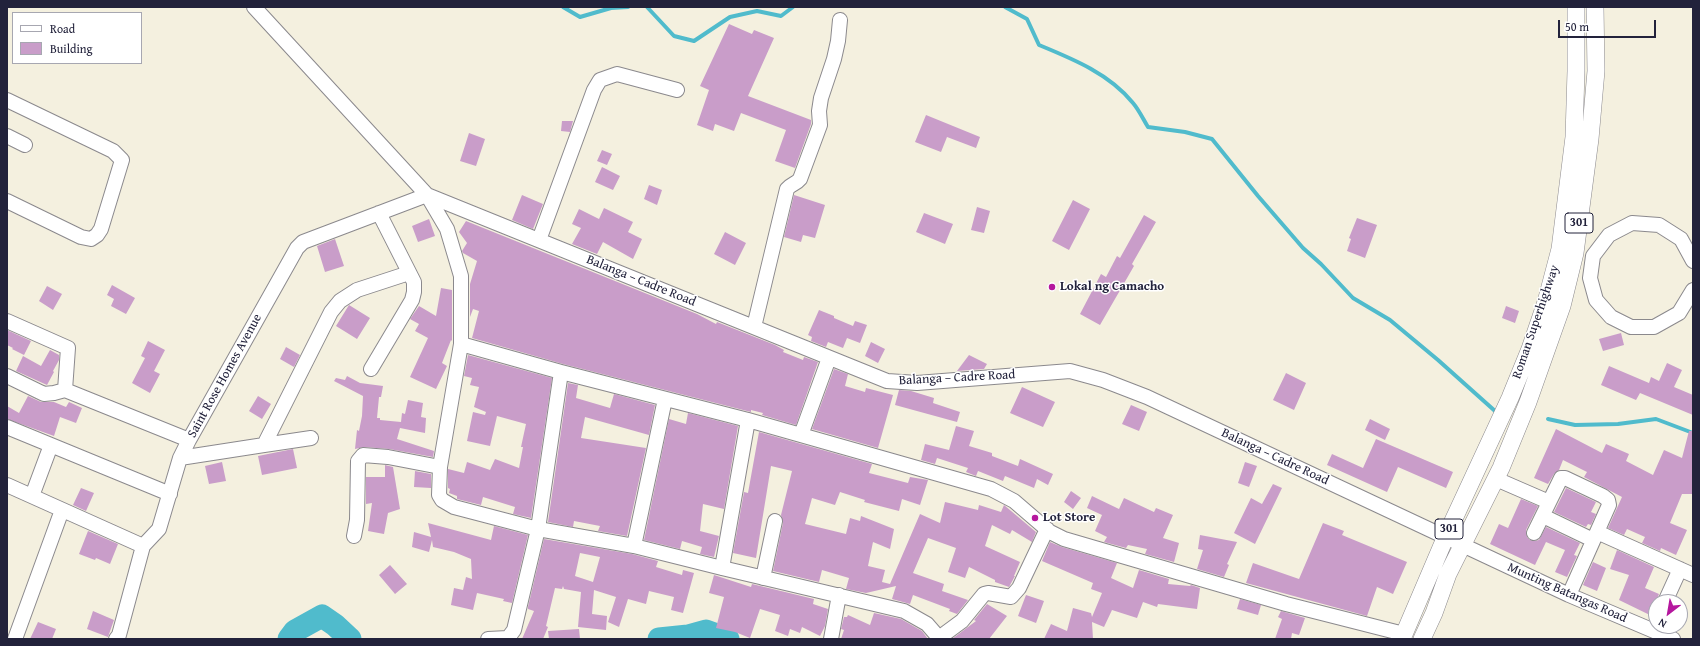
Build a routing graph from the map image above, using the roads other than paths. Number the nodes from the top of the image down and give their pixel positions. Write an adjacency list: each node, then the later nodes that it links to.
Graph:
1 (254, 7): 9 (street)
2 (1576, 7): 48 (main road, Roman Superhighway / 301)
3 (1595, 7): 13 (main road, Roman Superhighway / 301)
4 (840, 20): 19 (street)
5 (676, 90): 12 (street)
6 (7, 100): 10 (street)
7 (7, 136): 8 (street)
8 (25, 145)
9 (427, 195): 11 (street, Saint Rose Homes Avenue); 12 (street, Balanga – Cadre Road); 20 (street)
10 (7, 201)
11 (379, 213): 16 (street); 31 (street, Saint Rose Homes Avenue)
12 (539, 240): 19 (street, Balanga – Cadre Road)
13 (1575, 253): 14 (street); 36 (main road, Roman Superhighway / 301)
14 (1593, 256): 15 (street); 17 (street)
15 (1693, 261)
16 (409, 272): 22 (street); 32 (street)
17 (1693, 290)
18 (7, 321): 25 (street)
19 (754, 327): 21 (street, Balanga – Cadre Road)
20 (461, 344): 23 (street); 35 (street)
21 (829, 358): 29 (street); 48 (street, Balanga – Cadre Road)
22 (371, 369)
23 (561, 372): 26 (street); 44 (street)
24 (7, 376): 25 (street)
25 (65, 390): 31 (street)
26 (665, 399): 27 (street); 52 (street)
27 (748, 420): 29 (street); 53 (street)
28 (7, 426): 33 (street)
29 (802, 435): 45 (street)
30 (311, 438): 32 (street)
31 (189, 440): 34 (street, Saint Rose Homes Avenue)
32 (264, 444): 34 (street)
33 (51, 445): 38 (street); 39 (street)
34 (180, 458): 38 (street, Saint Rose Homes Avenue)
35 (440, 467): 44 (street); 47 (street)
36 (1496, 479): 40 (street); 50 (main road, Roman Superhighway / 301)
37 (7, 485): 39 (street)
38 (170, 494): 51 (street, Saint Rose Homes Avenue)
39 (32, 496): 41 (street)
40 (1548, 502): 42 (street); 49 (street)
41 (62, 510): 51 (street); 63 (street)
42 (1543, 516): 46 (street); 49 (street)
43 (775, 521): 56 (street)
44 (538, 529): 52 (street); 65 (street)
45 (1047, 529): 61 (street); 62 (street)
46 (1534, 533)
47 (354, 536)
48 (1446, 536): 50 (street, Balanga – Cadre Road); 61 (main road, Roman Superhighway / 301)
49 (1595, 536): 54 (street); 59 (street)
50 (1462, 545): 59 (street, Munting Batangas Road); 67 (main road, Roman Superhighway / 301)
51 (143, 546): 64 (street, Saint Rose Homes Avenue)
52 (634, 546): 53 (street)
53 (722, 568): 56 (street)
54 (1680, 569): 55 (street); 57 (street)
55 (1693, 575)
56 (763, 578): 58 (street)
57 (1669, 594)
58 (838, 595): 62 (street); 66 (street)
59 (1569, 595): 60 (street, Munting Batangas Road)
60 (1648, 625)
61 (1403, 636)
62 (939, 638)
63 (16, 639)
64 (116, 639)
65 (488, 639)
66 (831, 639)
67 (1422, 639)

